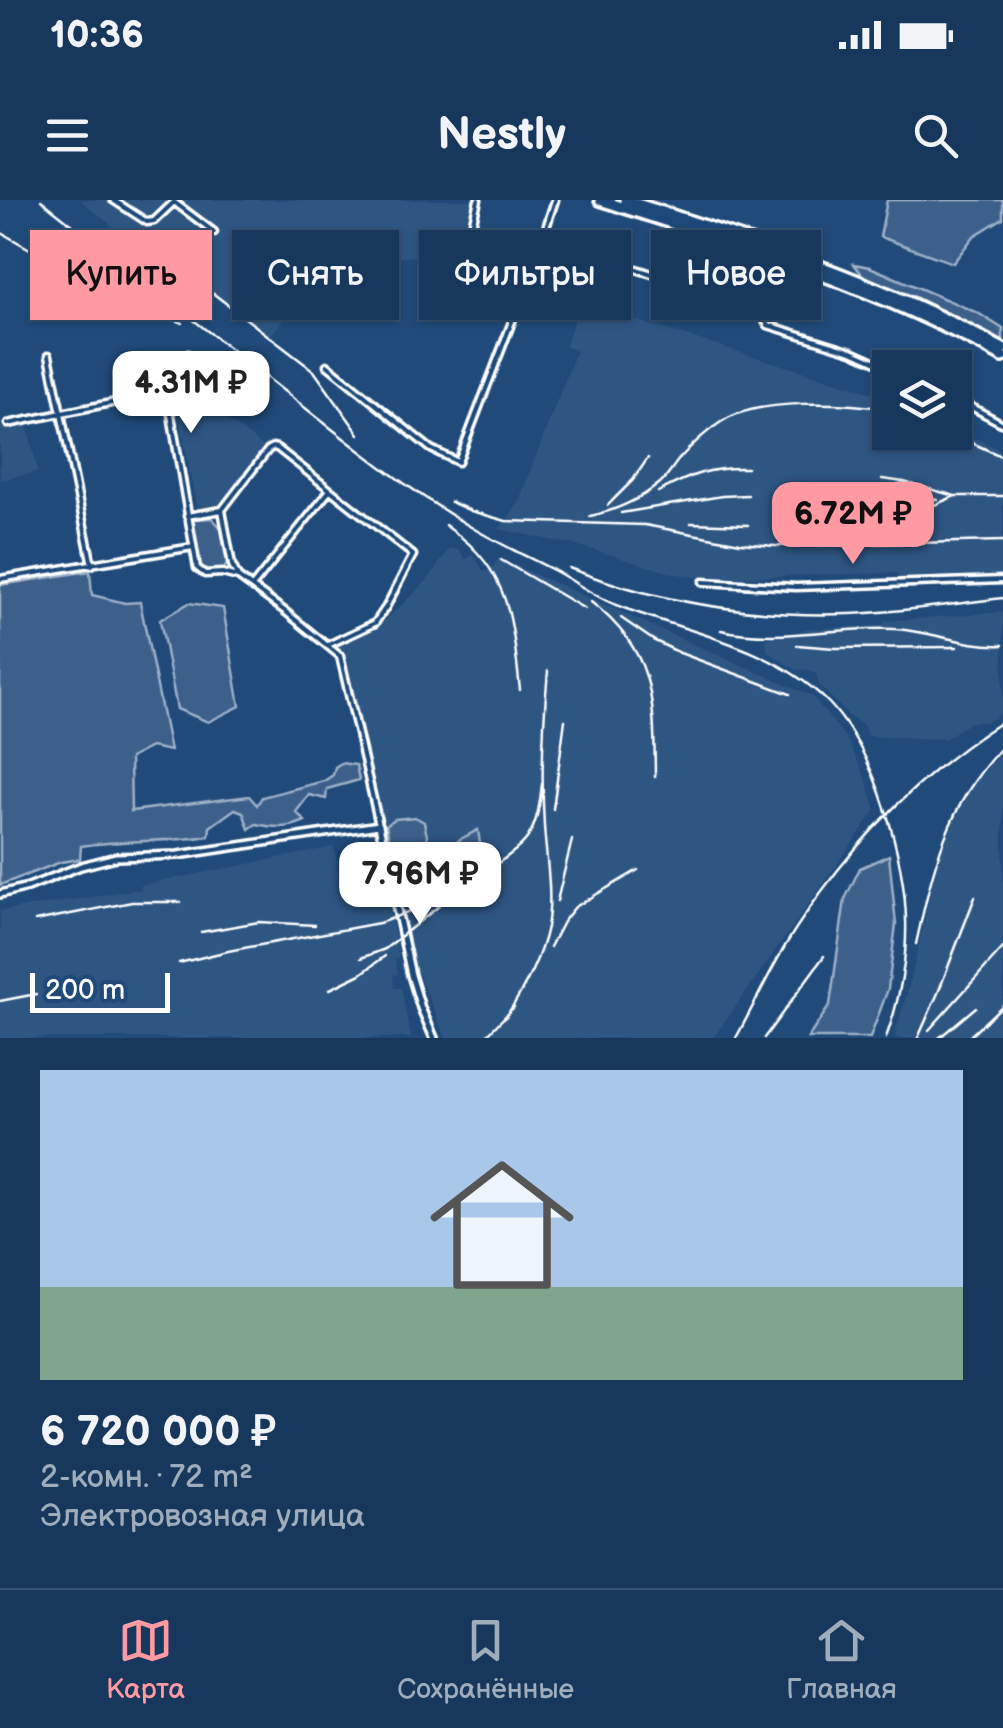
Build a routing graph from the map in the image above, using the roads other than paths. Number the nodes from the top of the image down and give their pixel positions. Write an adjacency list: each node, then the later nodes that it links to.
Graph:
1 (113, 200): 6 (street)
2 (478, 200): 12 (street)
3 (555, 200): 11 (street)
4 (600, 200): 10 (highway)
5 (625, 200): 7 (highway)
6 (214, 232)
7 (1003, 349)
8 (188, 354): 13 (street)
9 (49, 355): 15 (street)
10 (1003, 358)
11 (872, 360)
12 (327, 365)
13 (167, 391): 15 (street); 20 (street)
14 (972, 407): 17 (street)
15 (62, 415): 16 (street); 22 (street)
16 (8, 424)
17 (1003, 424)
18 (330, 490): 19 (street); 27 (street); 28 (street)
19 (222, 510): 20 (street); 23 (street)
20 (188, 516): 21 (street)
21 (192, 548): 22 (street); 23 (street)
22 (92, 565): 24 (street)
23 (238, 578): 27 (street)
24 (0, 579)
25 (1003, 580): 26 (street)
26 (703, 582)
27 (252, 587): 28 (street)
28 (328, 645): 29 (street)
29 (379, 825): 30 (street); 31 (street)
30 (0, 894)
31 (434, 1038)

